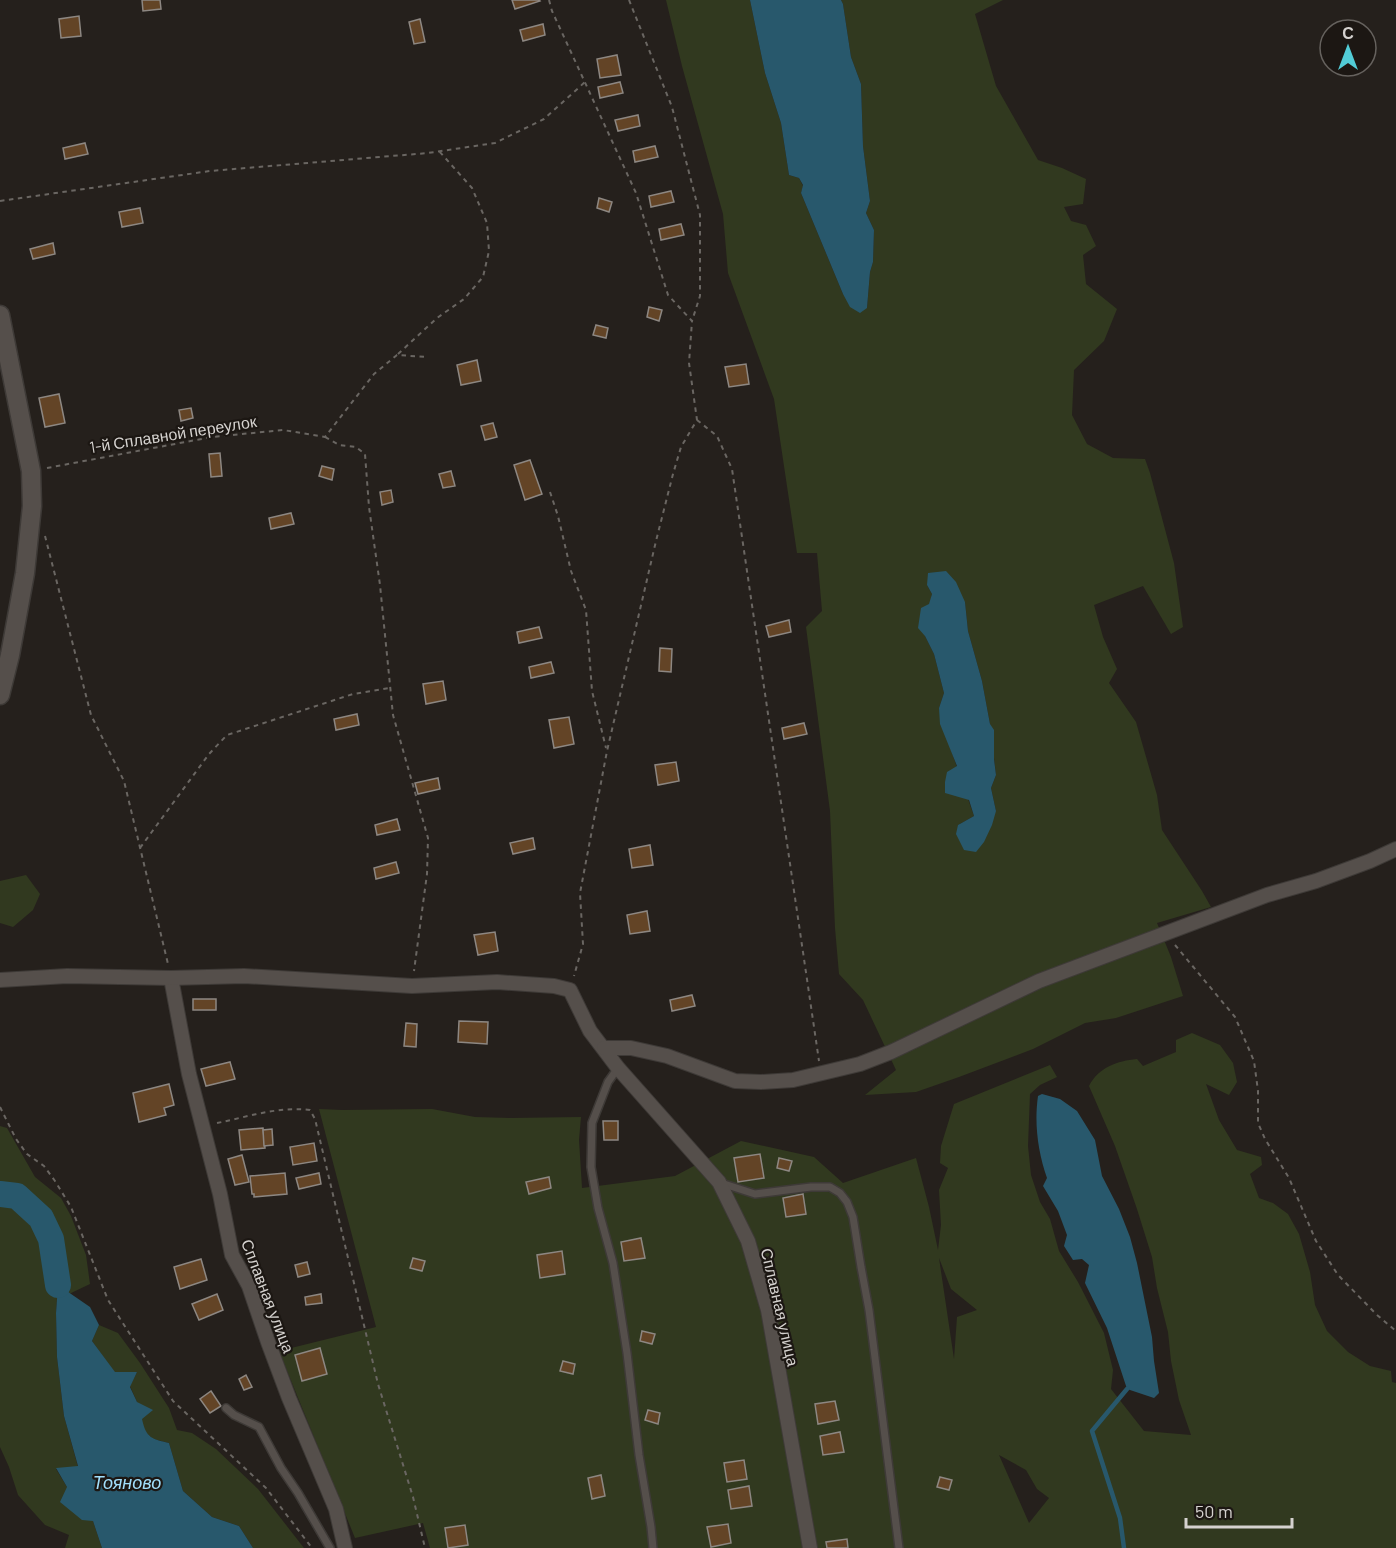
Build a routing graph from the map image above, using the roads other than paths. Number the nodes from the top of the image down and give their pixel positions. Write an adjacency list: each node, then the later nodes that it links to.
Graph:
1 (0, 315): 2 (street)
2 (0, 695)
3 (1396, 849): 6 (street)
4 (171, 978): 5 (street); 6 (street, Сплавная улица); 11 (street, Сплавная улица)
5 (0, 980)
6 (604, 1048): 7 (street, Сплавная улица)
7 (618, 1068): 8 (street, Сплавная улица); 12 (lane)
8 (719, 1182): 13 (street, Сплавная улица); 14 (lane)
9 (226, 1408): 10 (lane)
10 (330, 1548)
11 (345, 1548)
12 (653, 1548)
13 (810, 1548)
14 (899, 1548)

